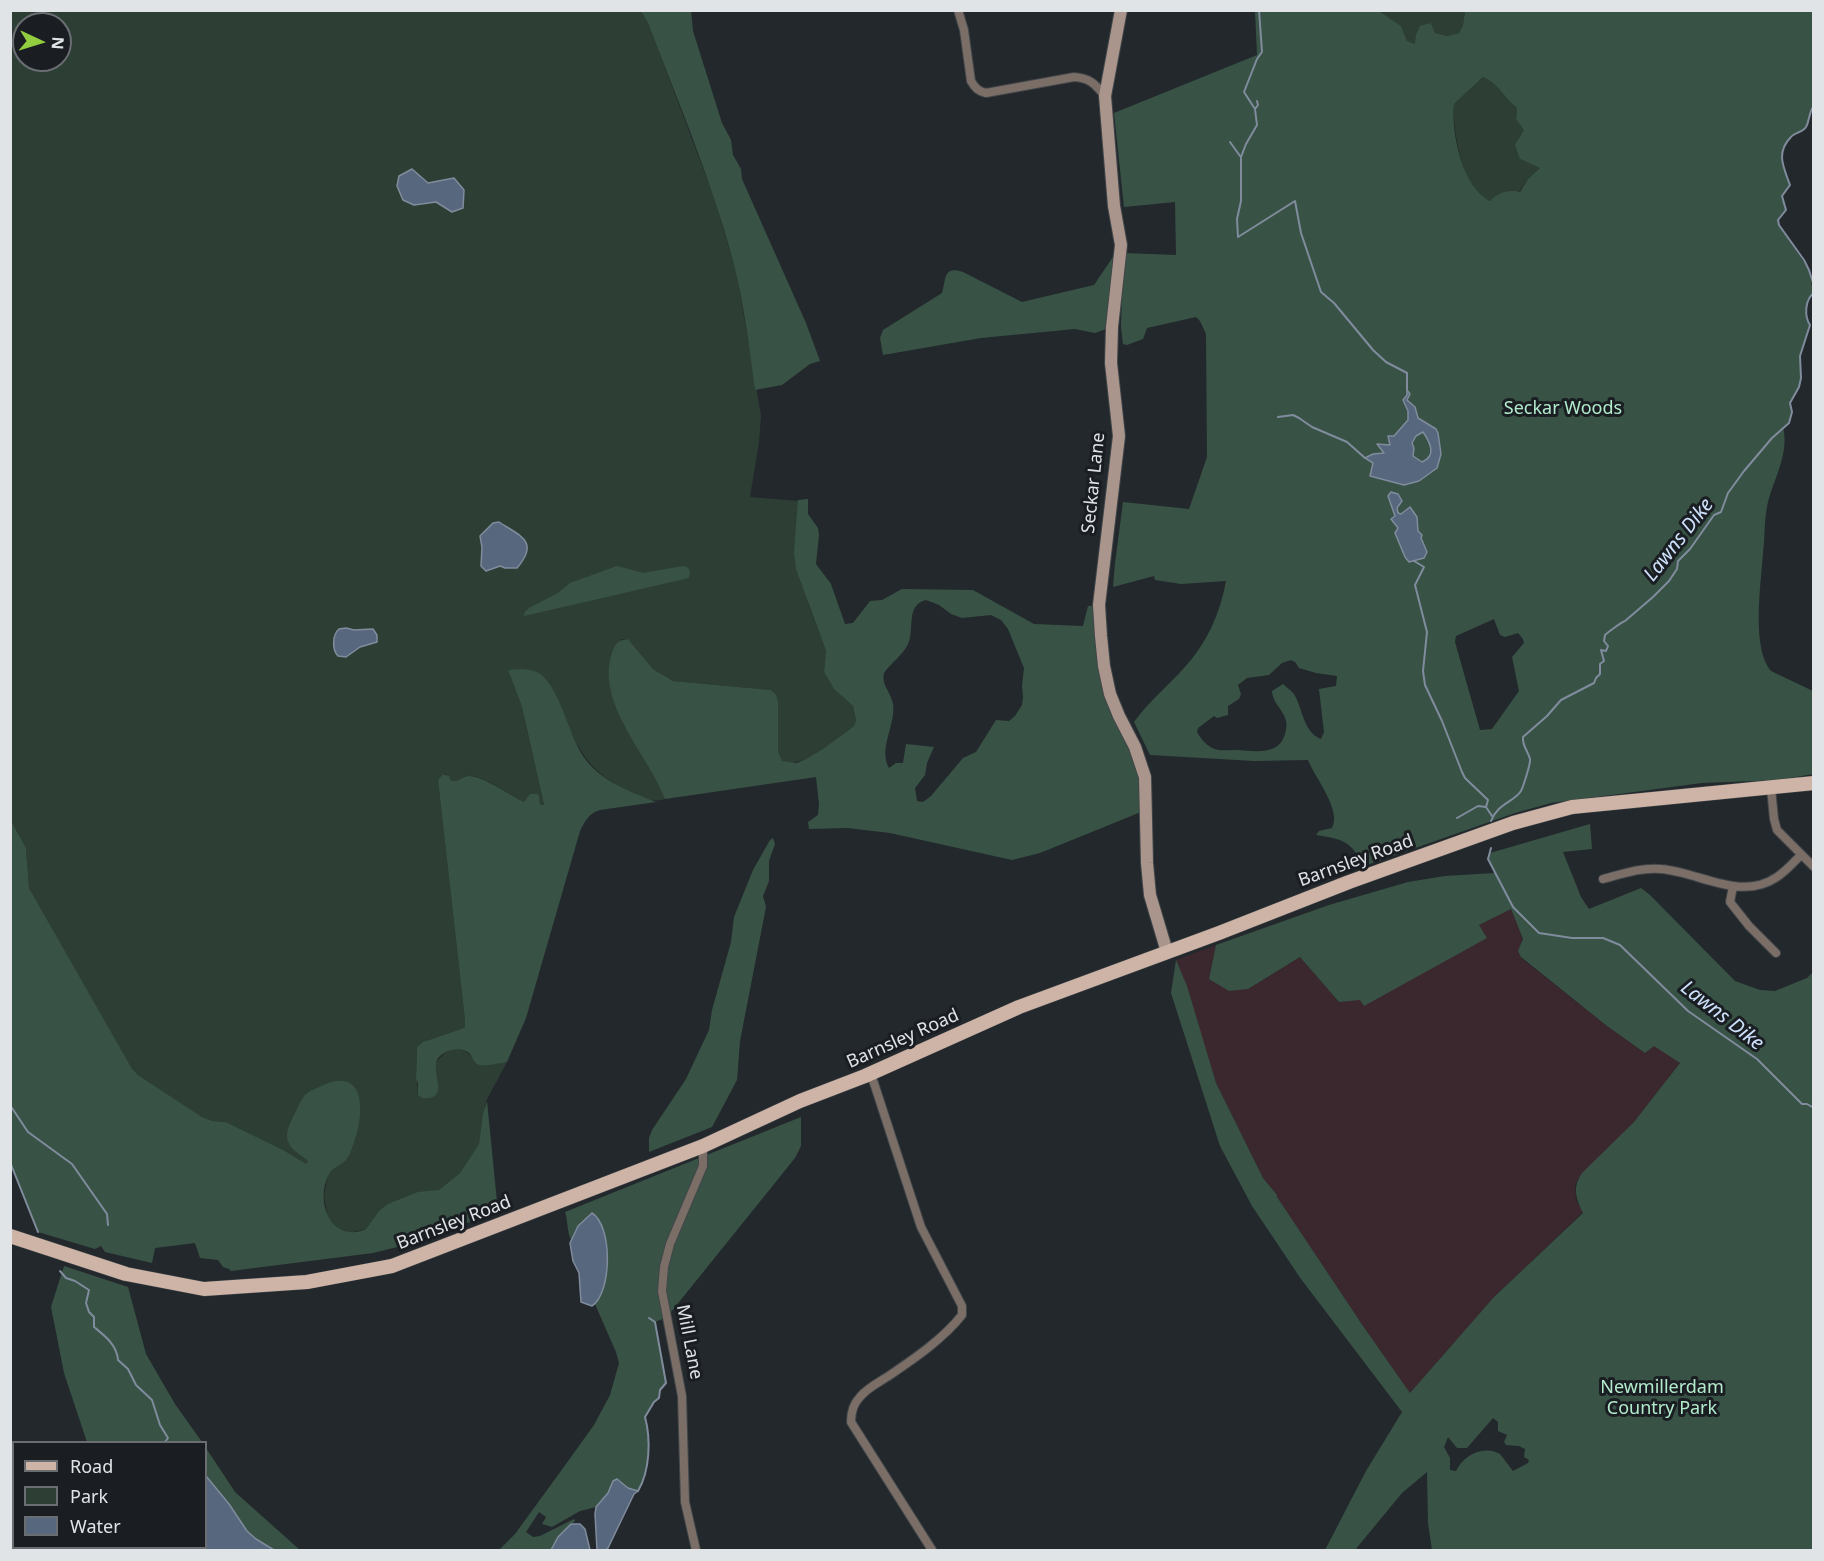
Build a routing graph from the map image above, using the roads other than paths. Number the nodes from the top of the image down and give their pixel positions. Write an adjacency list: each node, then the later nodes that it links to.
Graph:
1 (958, 10): 3 (street)
2 (1121, 10): 3 (street, Seckar Lane)
3 (1105, 96): 10 (street, Seckar Lane)
4 (1814, 783): 5 (main road, Barnsley Road)
5 (1771, 788): 6 (street); 10 (main road, Barnsley Road)
6 (1801, 855): 7 (street); 9 (street)
7 (1814, 867)
8 (1603, 879): 9 (street)
9 (1733, 886): 11 (street)
10 (1167, 952): 12 (main road, Barnsley Road)
11 (1776, 952)
12 (871, 1074): 13 (main road, Barnsley Road); 16 (street)
13 (703, 1146): 14 (main road, Barnsley Road); 15 (street, Mill Lane)
14 (10, 1236)
15 (696, 1551)
16 (932, 1551)

